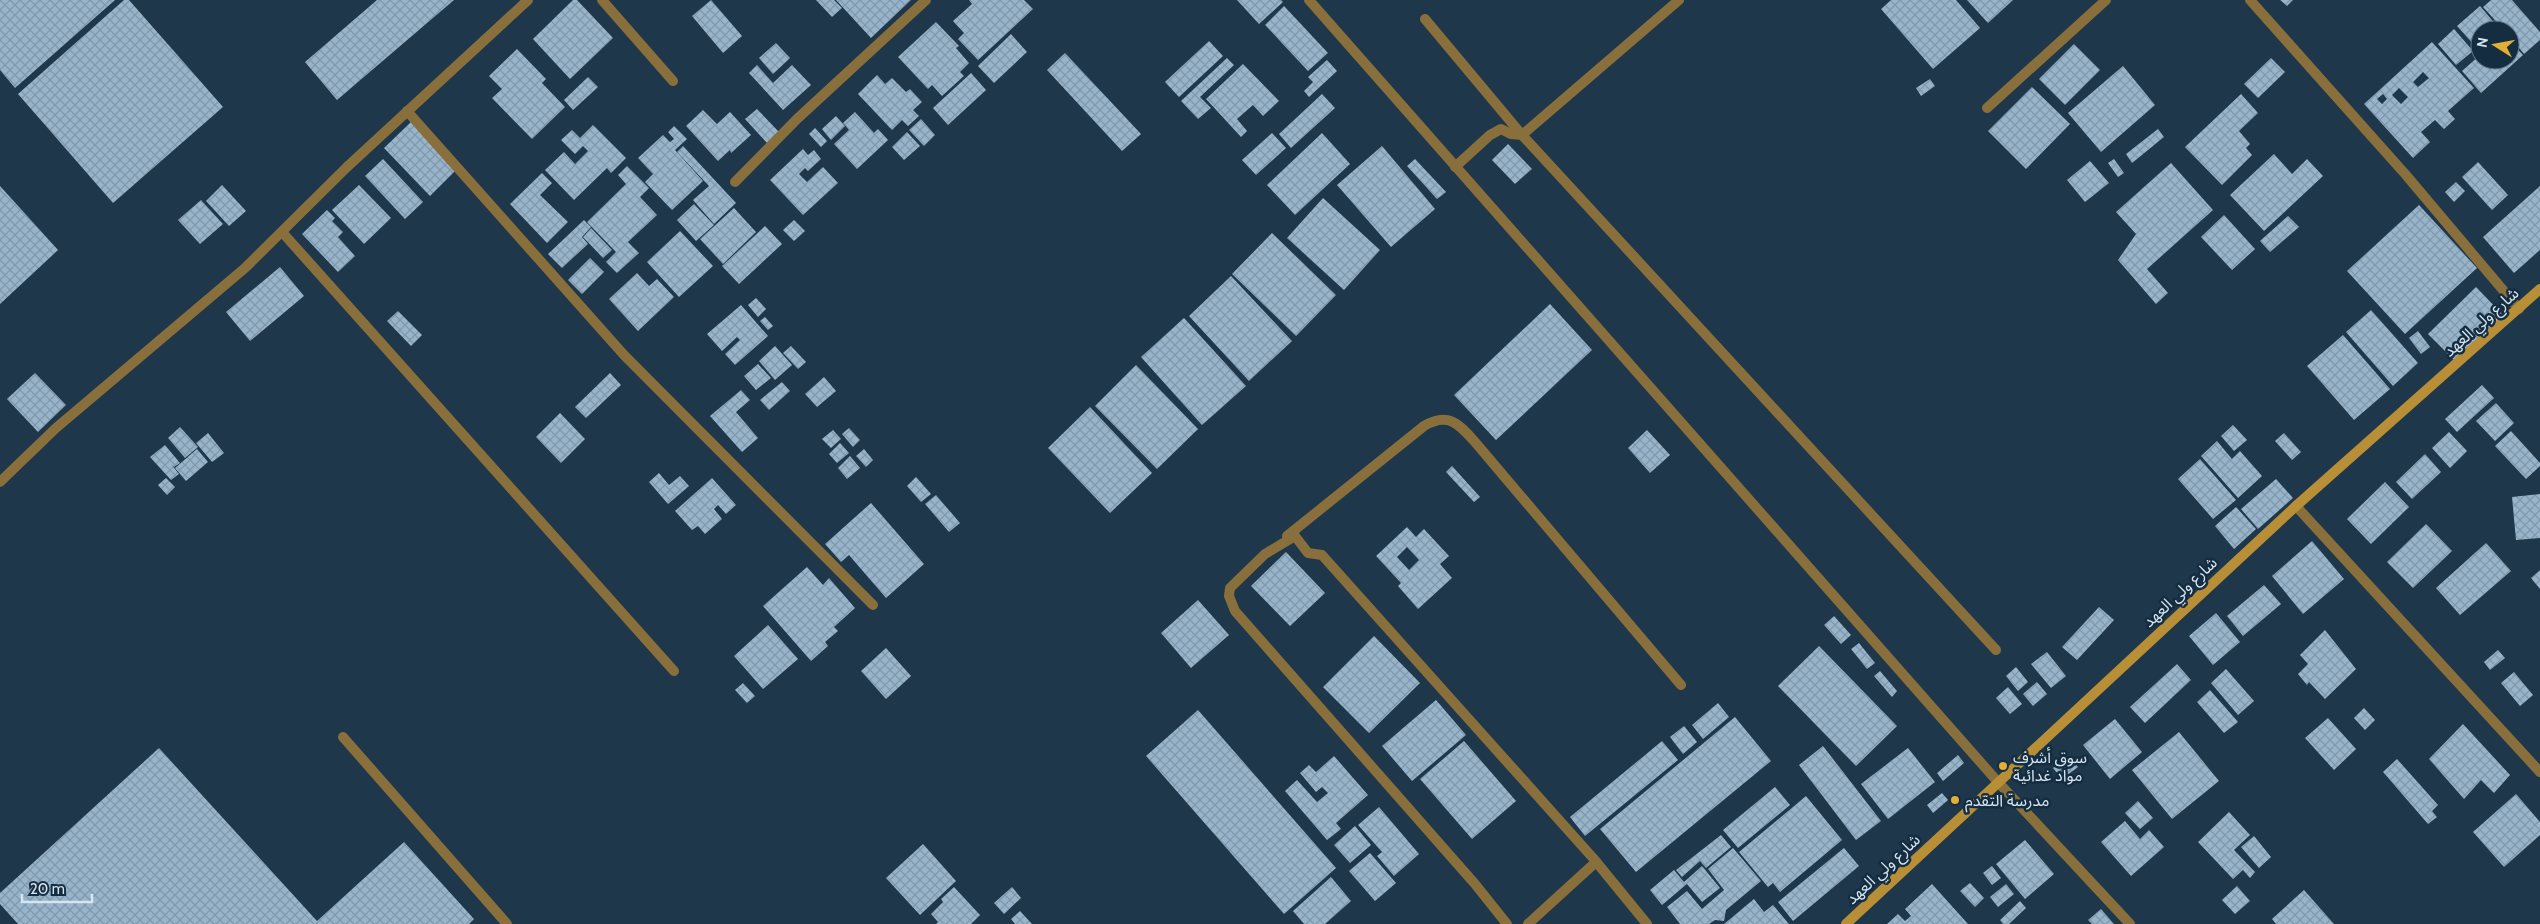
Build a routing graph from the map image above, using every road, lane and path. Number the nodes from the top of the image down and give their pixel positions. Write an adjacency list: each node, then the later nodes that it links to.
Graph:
1 (528, 0): 11 (street)
2 (602, 0): 9 (street)
3 (926, 0): 14 (street)
4 (1310, 0): 13 (street)
5 (1679, 0): 12 (street)
6 (2106, 0): 10 (street)
7 (2250, 0): 17 (street)
8 (1425, 19): 12 (street)
9 (673, 81)
10 (1987, 108)
11 (407, 111): 15 (street); 21 (street)
12 (1522, 135): 13 (street); 22 (street)
13 (1455, 167): 27 (street)
14 (735, 182)
15 (282, 232): 18 (street); 23 (street)
16 (2540, 290): 17 (main road, شارع ولي العهد)
17 (2519, 308): 19 (main road, شارع ولي العهد)
18 (0, 482)
19 (2296, 506): 26 (street); 27 (main road, شارع ولي العهد)
20 (1265, 554): 24 (street); 28 (street); 30 (street)
21 (873, 605)
22 (1996, 650)
23 (674, 672)
24 (1681, 685)
25 (342, 737): 29 (street)
26 (2540, 772)
27 (1997, 782): 33 (main road, شارع ولي العهد); 34 (street)
28 (1596, 862): 31 (street); 32 (street)
29 (507, 924)
30 (1507, 924)
31 (1528, 924)
32 (1648, 924)
33 (1846, 924)
34 (2130, 924)

